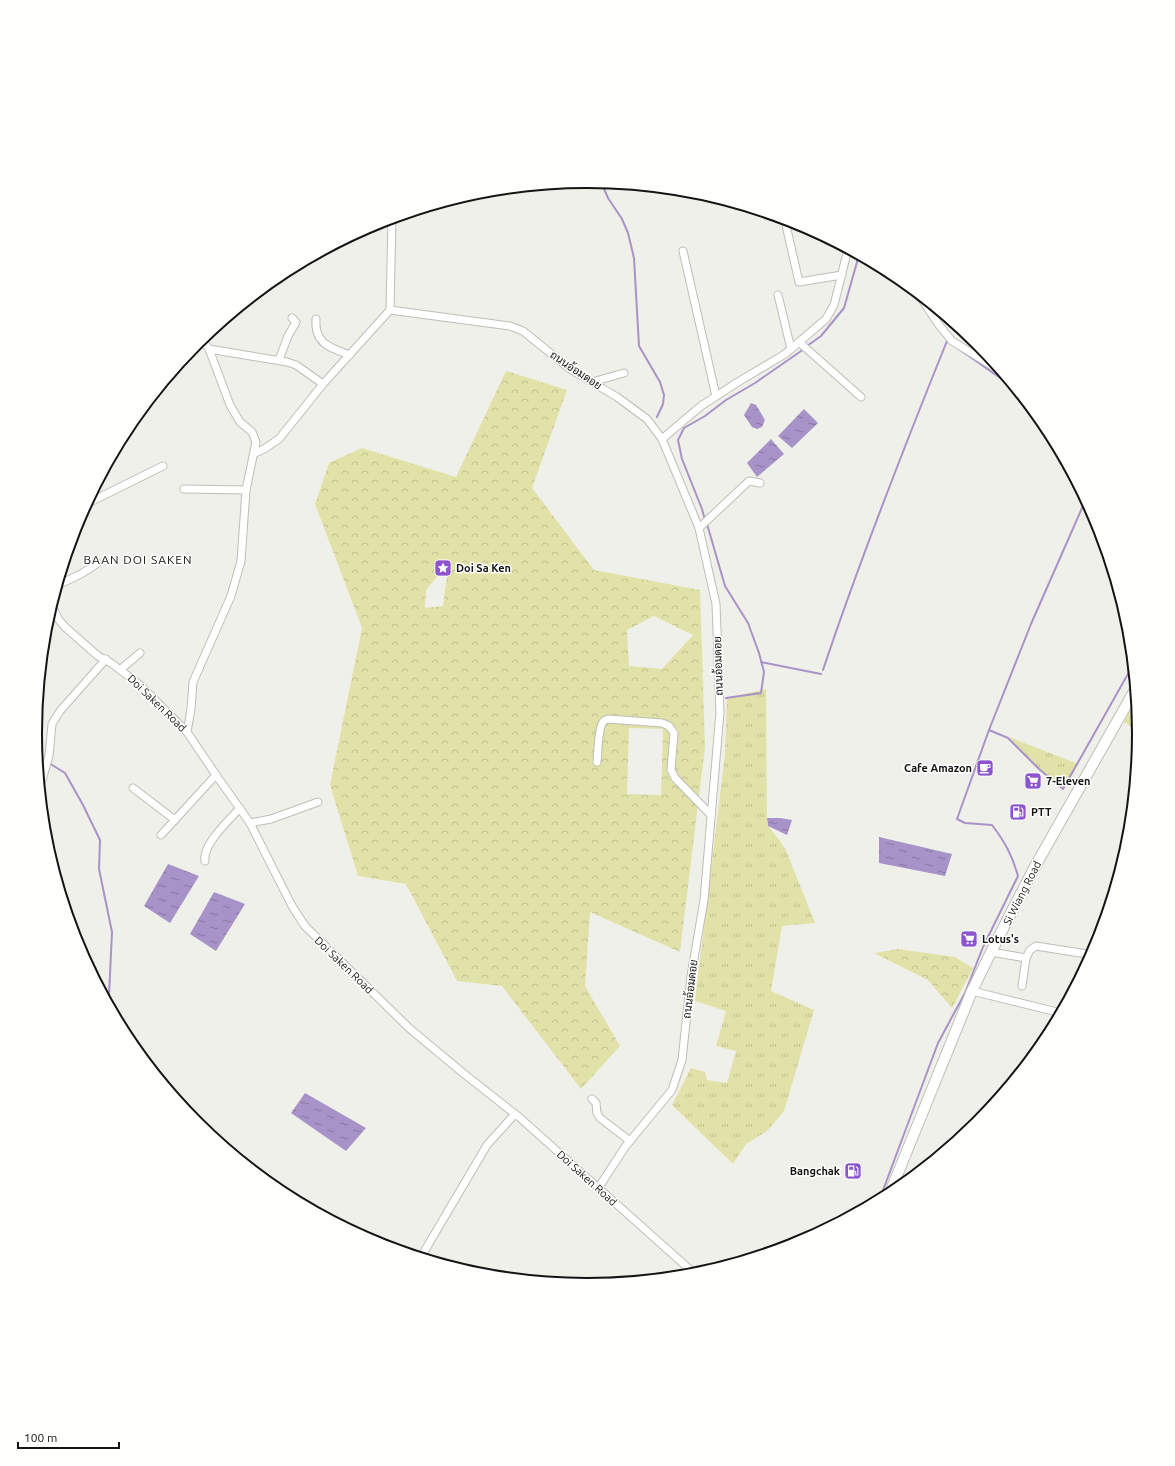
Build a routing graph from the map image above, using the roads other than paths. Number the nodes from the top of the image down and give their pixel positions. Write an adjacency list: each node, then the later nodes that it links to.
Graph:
1 (392, 224): 8 (street)
2 (786, 225): 5 (street)
3 (683, 251): 21 (street)
4 (847, 254): 5 (street)
5 (842, 275): 11 (street)
6 (778, 295): 14 (street)
7 (925, 305): 17 (street)
8 (390, 310): 15 (street); 19 (street, ถนนอ้อมดอย)
9 (292, 318): 16 (street)
10 (316, 319): 15 (street)
11 (799, 342): 14 (street); 22 (street)
12 (205, 344): 13 (street)
13 (209, 349): 16 (street); 24 (street)
14 (791, 349): 21 (street)
15 (350, 355): 20 (street)
16 (279, 360): 20 (street)
17 (991, 366)
18 (624, 373): 19 (street)
19 (592, 382): 23 (street, ถนนอ้อมดอย)
20 (323, 384): 24 (street)
21 (716, 396): 23 (street)
22 (861, 397)
23 (662, 439): 30 (street, ถนนอ้อมดอย)
24 (254, 453): 28 (street)
25 (163, 466): 29 (street)
26 (760, 483): 30 (street)
27 (184, 489): 28 (street)
28 (246, 490): 38 (street)
29 (95, 500)
30 (699, 528): 45 (street, ถนนอ้อมดอย)
31 (98, 563): 32 (street)
32 (64, 582)
33 (56, 613): 35 (street, Doi Saken Road)
34 (140, 652): 36 (street)
35 (106, 659): 36 (street, Doi Saken Road); 40 (street)
36 (121, 669): 38 (street, Doi Saken Road)
37 (1132, 695): 50 (main road, Si Wiang Road)
38 (187, 732): 41 (street, Doi Saken Road)
39 (597, 762): 45 (street)
40 (44, 775)
41 (216, 775): 44 (street, Doi Saken Road); 46 (street)
42 (133, 788): 46 (street)
43 (318, 802): 47 (street)
44 (240, 808): 47 (street, Doi Saken Road); 49 (street)
45 (711, 815): 58 (street, ถนนอ้อมดอย)
46 (175, 820): 48 (street)
47 (250, 823): 57 (street, Doi Saken Road)
48 (161, 835)
49 (205, 861)
50 (991, 952): 52 (street); 54 (main road, Si Wiang Road)
51 (1086, 953): 52 (street)
52 (1026, 958): 53 (street)
53 (1022, 986)
54 (972, 992): 55 (street); 59 (main road, Si Wiang Road)
55 (1056, 1012)
56 (592, 1099): 58 (street)
57 (515, 1114): 60 (street, Doi Saken Road); 61 (street)
58 (630, 1141): 60 (street, ถนนอ้อมดอย)
59 (893, 1186)
60 (599, 1187): 62 (street, Doi Saken Road)
61 (423, 1253)
62 (689, 1269)

